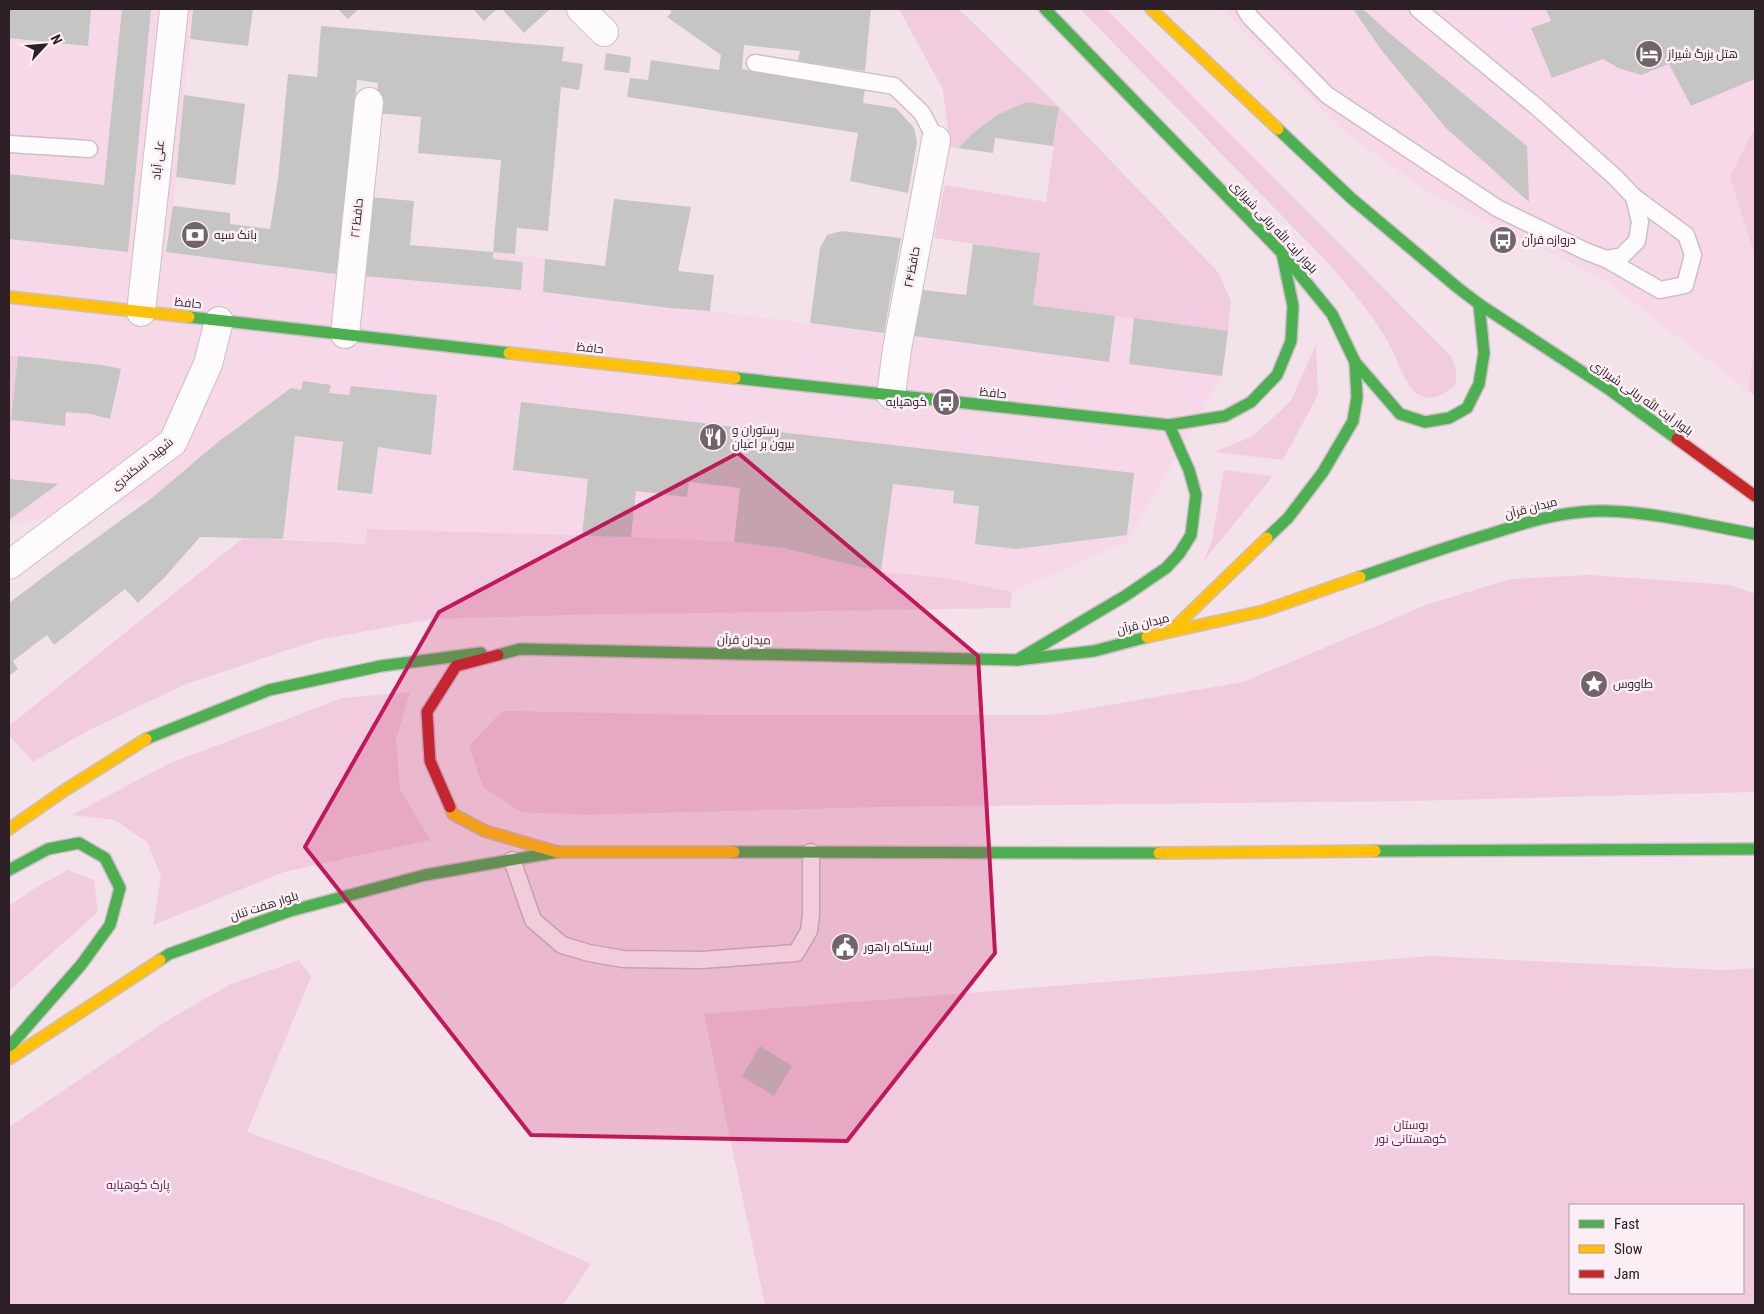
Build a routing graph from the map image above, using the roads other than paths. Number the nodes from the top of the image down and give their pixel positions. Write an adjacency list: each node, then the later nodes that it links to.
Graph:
1 (174, 9): 18 (street, علی آباد)
2 (581, 9): 7 (street)
3 (1045, 9): 14 (main road, بلوار آیت الله ربانی شیرازی)
4 (1151, 9): 17 (main road, بلوار آیت الله ربانی شیرازی)
5 (1245, 9): 15 (lane)
6 (1418, 9): 13 (lane)
7 (604, 32)
8 (755, 63): 10 (lane)
9 (369, 102): 20 (street, حافظ۲۲)
10 (936, 140): 22 (street, حافظ۲۴)
11 (9, 144): 12 (lane)
12 (89, 149)
13 (1634, 197): 15 (lane); 15 (lane)
14 (1282, 253): 21 (main road, بلوار آیت الله ربانی شیرازی); 23 (main road, حافظ)
15 (1606, 259)
16 (9, 298): 18 (main road, حافظ)
17 (1479, 304): 21 (main road); 24 (main road, بلوار آیت الله ربانی شیرازی)
18 (141, 312): 19 (main road, حافظ)
19 (219, 321): 20 (main road, حافظ); 26 (street, شهید اسکندری)
20 (345, 334): 22 (main road, حافظ)
21 (1355, 362): 27 (main road, بلوار آیت الله ربانی شیرازی)
22 (892, 395): 23 (main road, حافظ)
23 (1169, 425): 29 (main road)
24 (1755, 496)
25 (1755, 534): 27 (main road, میدان قرآن)
26 (9, 565)
27 (1170, 631): 29 (main road, میدان قرآن)
28 (520, 649): 29 (main road, میدان قرآن); 30 (main road); 32 (main road)
29 (1017, 660)
30 (9, 829)
31 (1755, 849): 33 (main road)
32 (557, 852): 33 (main road); 34 (main road, بلوار هفت تنان)
33 (811, 852): 34 (lane)
34 (512, 860): 37 (main road, بلوار هفت تنان)
35 (9, 870): 36 (main road)
36 (9, 1047)
37 (9, 1059)

